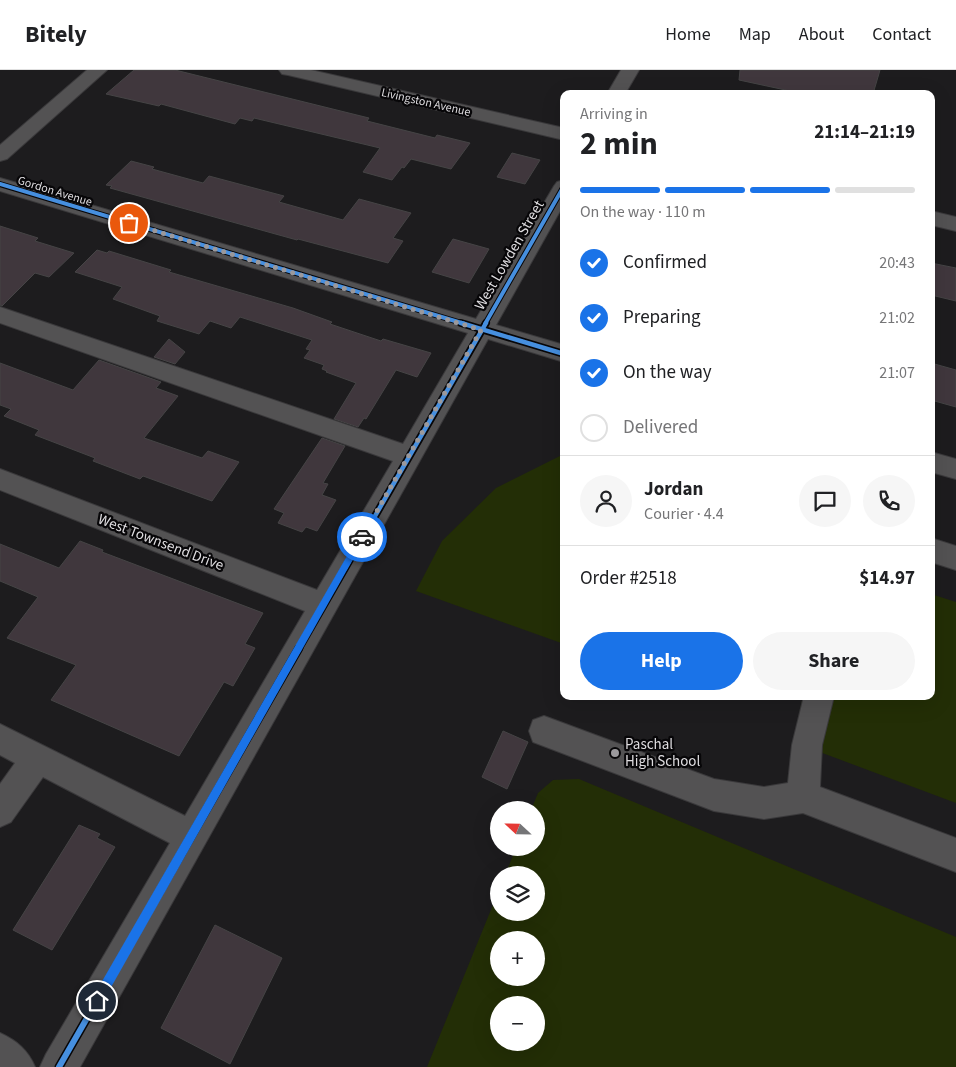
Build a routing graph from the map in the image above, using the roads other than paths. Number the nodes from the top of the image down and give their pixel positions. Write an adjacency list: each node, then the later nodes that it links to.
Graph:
1 (98, 70): 6 (street)
2 (288, 70): 5 (street, Livingston Avenue)
3 (630, 70): 4 (street)
4 (618, 90)
5 (560, 133)
6 (0, 155)
7 (0, 184): 12 (street, Gordon Avenue)
8 (560, 193): 12 (street, West Lowden Street)
9 (935, 219): 10 (street)
10 (956, 224)
11 (0, 315): 14 (street)
12 (481, 330): 13 (street, Gordon Avenue); 14 (street, West Lowden Street)
13 (560, 353)
14 (408, 456): 20 (street, West Lowden Street)
15 (935, 463): 16 (street)
16 (956, 469)
17 (0, 479): 20 (street, West Townsend Drive)
18 (935, 551): 19 (street)
19 (956, 558)
20 (323, 605): 27 (street, West Lowden Street)
21 (818, 700): 25 (street)
22 (544, 731): 25 (street)
23 (0, 739): 24 (street)
24 (38, 758): 26 (street); 27 (street)
25 (803, 797): 28 (street)
26 (0, 811)
27 (191, 836): 31 (street, West Lowden Street)
28 (956, 855)
29 (0, 1052): 30 (street)
30 (16, 1067)
31 (59, 1067)

